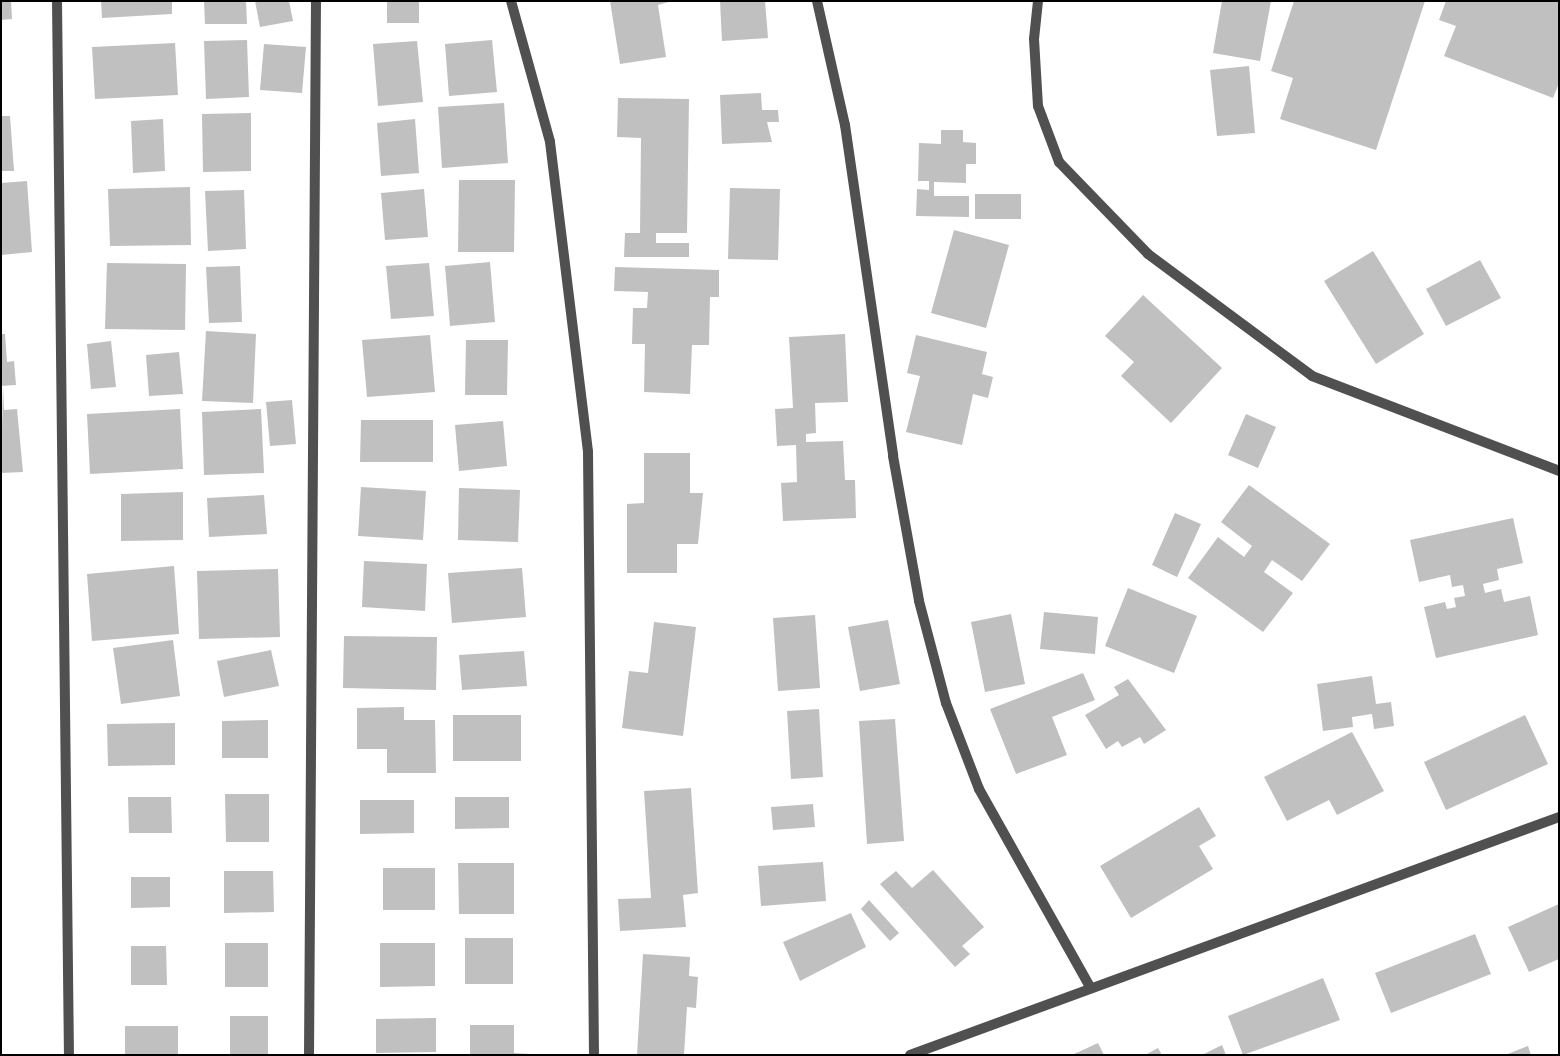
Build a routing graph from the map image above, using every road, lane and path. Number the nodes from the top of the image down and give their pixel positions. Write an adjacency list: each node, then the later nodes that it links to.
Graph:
1 (57, 1): 9 (street)
2 (316, 1): 10 (street)
3 (511, 1): 11 (street)
4 (817, 1): 8 (street)
5 (1038, 1): 6 (street)
6 (1559, 471)
7 (1559, 817): 8 (street)
8 (1090, 987): 12 (street)
9 (69, 1055)
10 (309, 1055)
11 (594, 1055)
12 (910, 1055)

